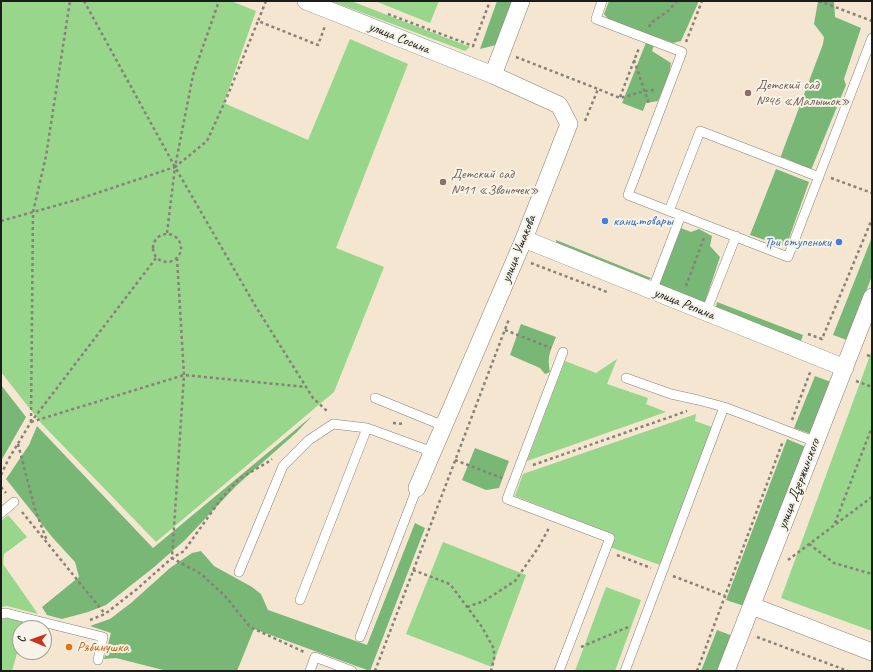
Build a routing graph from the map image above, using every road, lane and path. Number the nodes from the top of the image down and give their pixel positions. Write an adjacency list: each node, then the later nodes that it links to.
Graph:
1 (70, 1): 28 (path)
2 (84, 1): 24 (path)
3 (219, 1): 24 (path)
4 (306, 1): 19 (street, улица Сосина)
5 (490, 1): 11 (path)
6 (521, 1): 19 (street)
7 (602, 1): 14 (lane)
8 (677, 1): 14 (path)
9 (702, 1): 16 (path)
10 (819, 1): 13 (path)
11 (382, 12)
12 (258, 21): 24 (path)
13 (872, 21)
14 (643, 37): 16 (lane); 18 (path)
15 (872, 38): 25 (lane)
16 (682, 52): 20 (lane)
17 (512, 55): 21 (path)
18 (634, 60): 22 (path); 22 (path)
19 (493, 75): 35 (street, улица Ушакова)
20 (668, 88): 22 (path); 23 (lane)
21 (598, 89)
22 (645, 91): 23 (path)
23 (656, 122): 27 (lane)
24 (175, 167): 28 (path); 33 (path); 52 (path)
25 (820, 175): 26 (path); 27 (lane); 34 (lane)
26 (872, 193)
27 (669, 210): 29 (lane)
28 (33, 212): 31 (path); 60 (path)
29 (681, 215): 32 (lane); 41 (lane)
30 (872, 218): 46 (path)
31 (1, 221)
32 (709, 226): 34 (lane); 40 (path)
33 (167, 233): 36 (path); 37 (path)
34 (736, 236): 43 (lane)
35 (524, 239): 41 (street, улица Репина); 61 (street, улица Ушакова)
36 (156, 258): 37 (path); 60 (path)
37 (177, 258): 50 (path)
38 (531, 263): 39 (path)
39 (528, 270)
40 (686, 286)
41 (652, 291): 43 (street, улица Репина)
42 (872, 297): 49 (street, улица Дзержинского)
43 (706, 312): 49 (street, улица Репина)
44 (510, 317): 45 (path)
45 (505, 330): 47 (path); 69 (path)
46 (822, 339)
47 (563, 352): 70 (lane)
48 (811, 370): 64 (path)
49 (850, 374): 53 (path); 65 (street, улица Дзержинского)
50 (184, 375): 52 (path); 60 (path); 81 (path)
51 (626, 378): 56 (lane)
52 (306, 387): 54 (path)
53 (872, 387)
54 (313, 398)
55 (375, 398): 61 (lane)
56 (710, 403): 57 (lane); 70 (path)
57 (724, 407): 64 (lane); 86 (lane)
58 (327, 411): 59 (path)
59 (322, 415)
60 (31, 422): 66 (path)
61 (444, 426): 67 (street, улица Ушакова)
62 (872, 427): 78 (path)
63 (367, 428): 67 (lane); 85 (lane); 89 (lane)
64 (787, 431): 65 (lane); 88 (path)
65 (816, 442): 90 (street, улица Дзержинского)
66 (18, 444): 71 (path); 79 (path)
67 (433, 452): 73 (street, улица Ушакова)
68 (273, 458): 81 (path)
69 (455, 460): 72 (path); 84 (path)
70 (518, 471): 72 (lane)
71 (1, 475)
72 (513, 482): 77 (lane)
73 (417, 488): 97 (lane)
74 (872, 497): 78 (path)
75 (14, 502): 76 (lane); 79 (path)
76 (1, 513)
77 (554, 517): 91 (path); 99 (lane)
78 (834, 525): 80 (path)
79 (48, 544): 93 (path)
80 (808, 544): 83 (path); 87 (path)
81 (172, 558): 93 (path); 100 (path)
82 (626, 558): 86 (path)
83 (783, 564)
84 (413, 570): 91 (path); 104 (path)
85 (239, 572)
86 (662, 572): 88 (path); 94 (lane)
87 (872, 574)
88 (726, 596): 108 (path)
89 (300, 600)
90 (752, 606): 98 (street); 109 (street, улица Дзержинского)
91 (467, 607): 105 (path)
92 (1, 614): 101 (lane)
93 (105, 614): 95 (path)
94 (644, 620): 99 (path); 107 (lane)
95 (88, 621)
96 (754, 636): 110 (path)
97 (360, 637)
98 (872, 652)
99 (566, 653): 106 (lane)
100 (315, 657): 102 (lane); 103 (lane)
101 (98, 660)
102 (310, 671)
103 (352, 671)
104 (375, 671)
105 (491, 671)
106 (559, 671)
107 (625, 671)
108 (697, 671)
109 (726, 671)
110 (848, 671)

